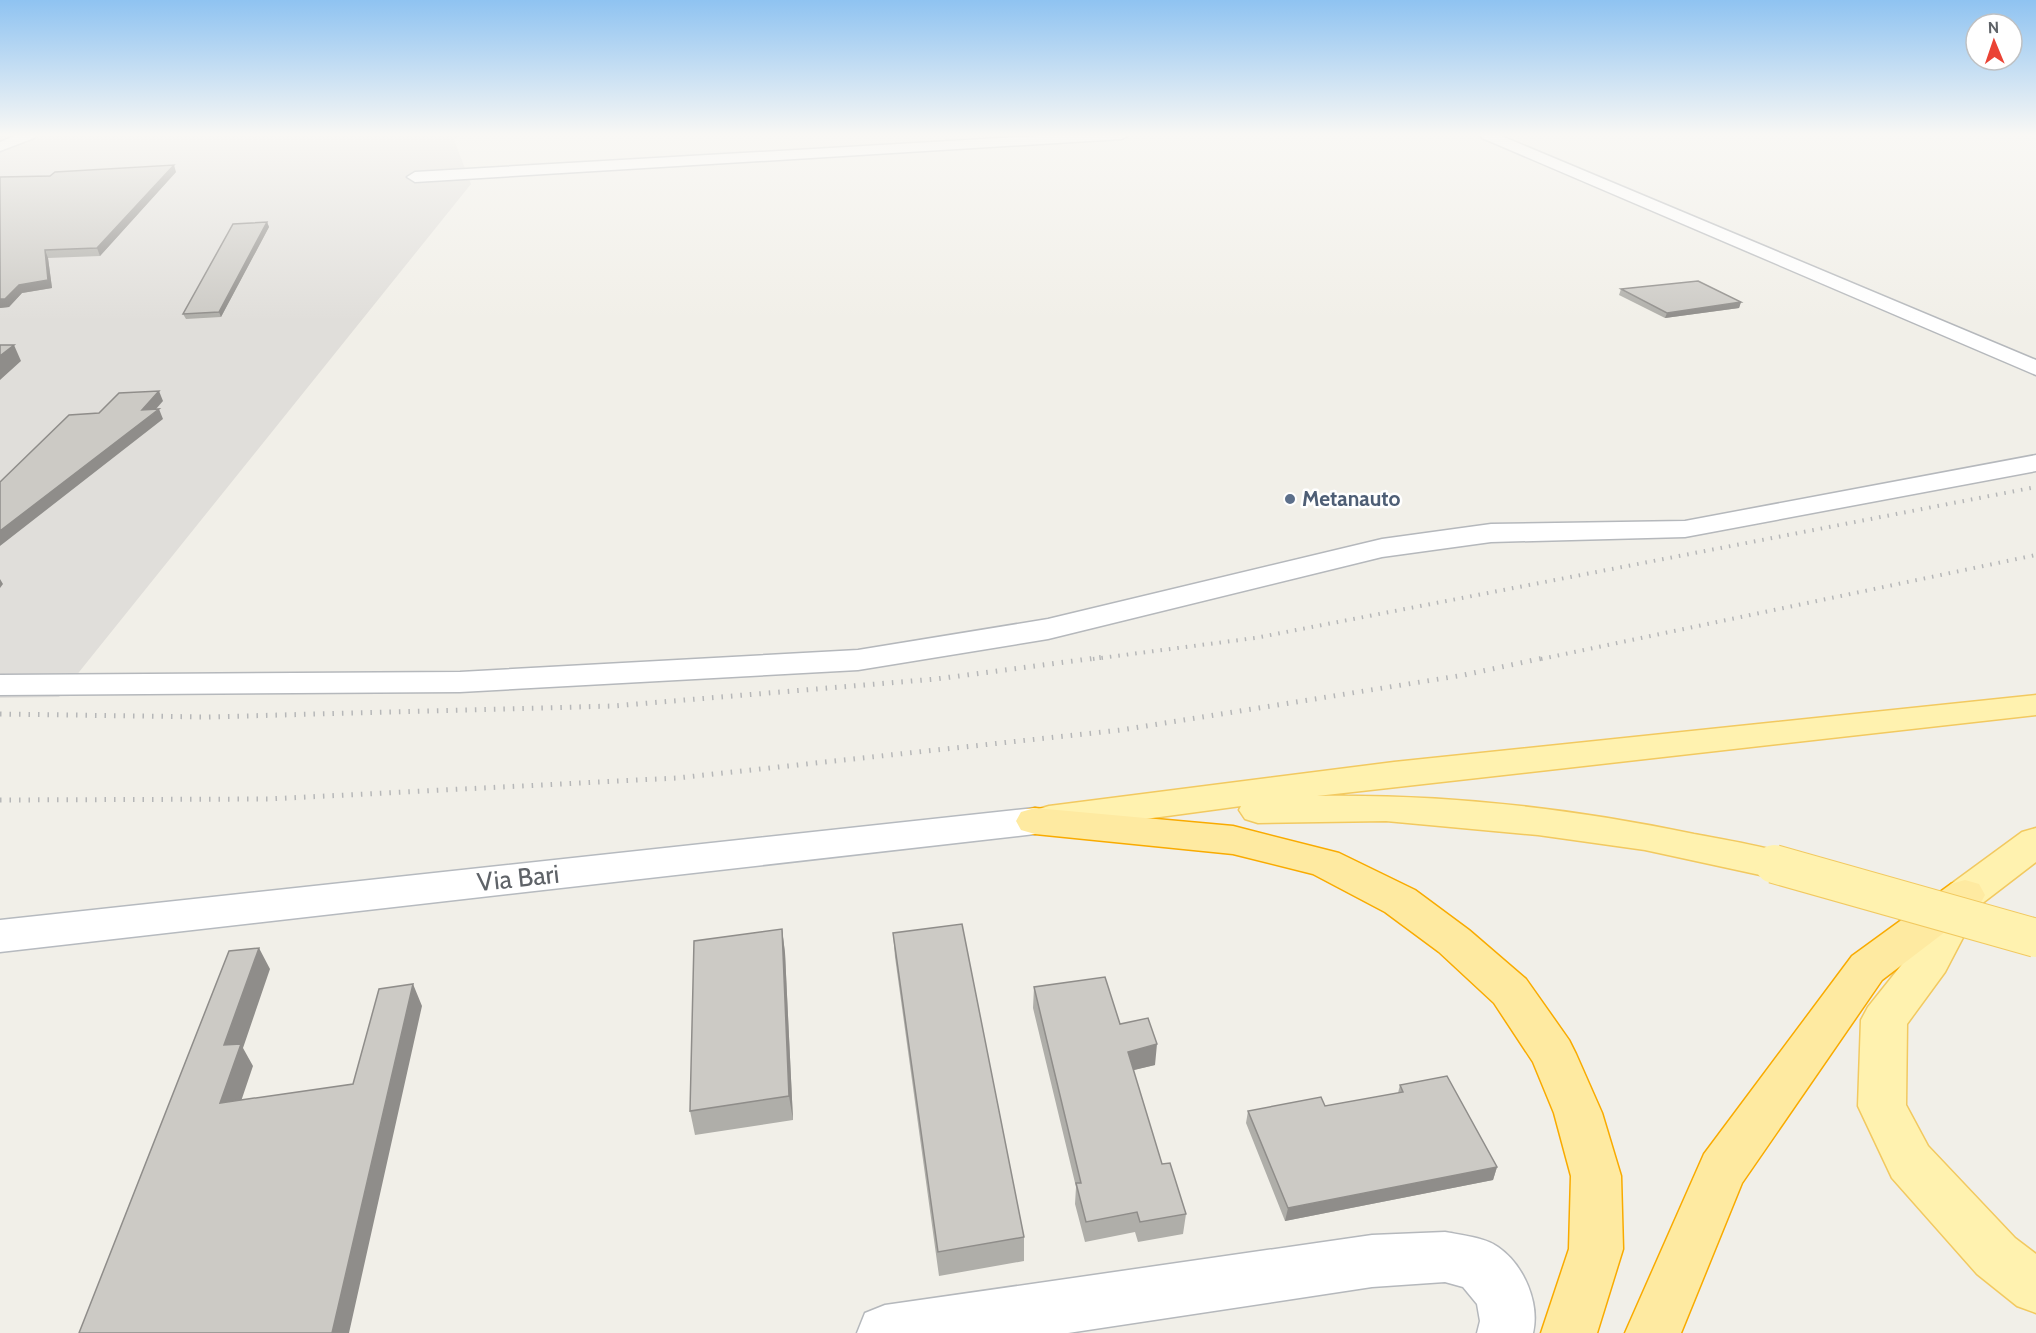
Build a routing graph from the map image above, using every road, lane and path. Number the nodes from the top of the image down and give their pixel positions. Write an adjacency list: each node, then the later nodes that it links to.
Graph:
1 (1634, 197): 2 (street)
2 (2036, 368)
3 (2036, 463): 4 (street)
4 (0, 685)
5 (2036, 705): 6 (main road)
6 (1035, 821): 9 (street, Via Bari); 10 (main road, bridge); 14 (highway)
7 (2036, 842): 8 (main road)
8 (1965, 895): 11 (main road); 15 (highway)
9 (0, 936)
10 (2036, 938)
11 (2036, 1287)
12 (885, 1333): 13 (street)
13 (1505, 1333)
14 (1569, 1333)
15 (1653, 1333)

